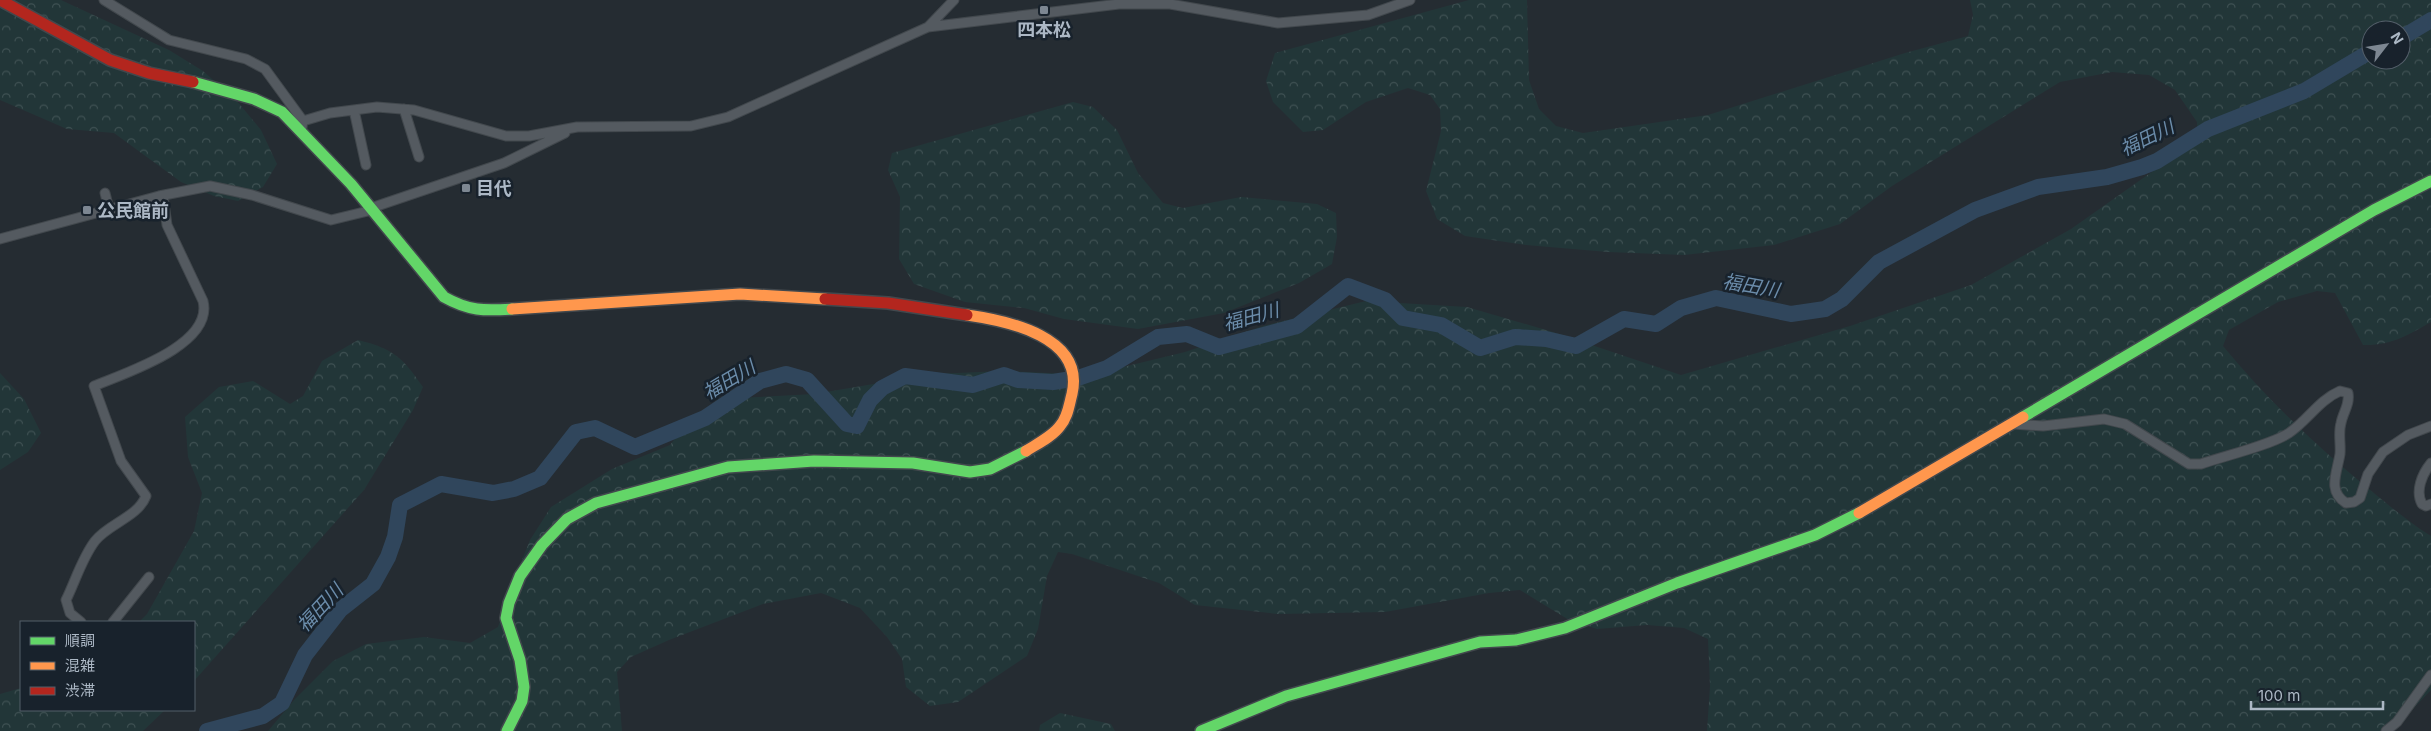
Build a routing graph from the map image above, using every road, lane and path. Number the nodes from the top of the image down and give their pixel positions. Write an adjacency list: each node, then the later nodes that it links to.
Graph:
1 (0, 0): 10 (street)
2 (104, 0): 8 (street)
3 (954, 0): 5 (street)
4 (1410, 0): 5 (street)
5 (928, 27): 9 (street)
6 (354, 110): 7 (street); 8 (street); 12 (street)
7 (404, 110): 9 (street); 11 (street)
8 (303, 121): 10 (street)
9 (577, 127): 16 (street)
10 (301, 134): 16 (street)
11 (419, 157)
12 (366, 165)
13 (2431, 182): 19 (street)
14 (105, 193): 17 (street)
15 (163, 196): 16 (street); 17 (street); 24 (street)
16 (371, 208): 28 (street)
17 (109, 209): 18 (street)
18 (0, 239)
19 (2012, 424): 20 (street); 29 (street)
20 (2431, 426)
21 (2431, 463): 22 (street)
22 (2431, 504)
23 (149, 577): 25 (street)
24 (80, 621)
25 (114, 621)
26 (2431, 675): 27 (street)
27 (2398, 726): 30 (street)
28 (507, 731)
29 (1201, 731)
30 (2386, 731)

